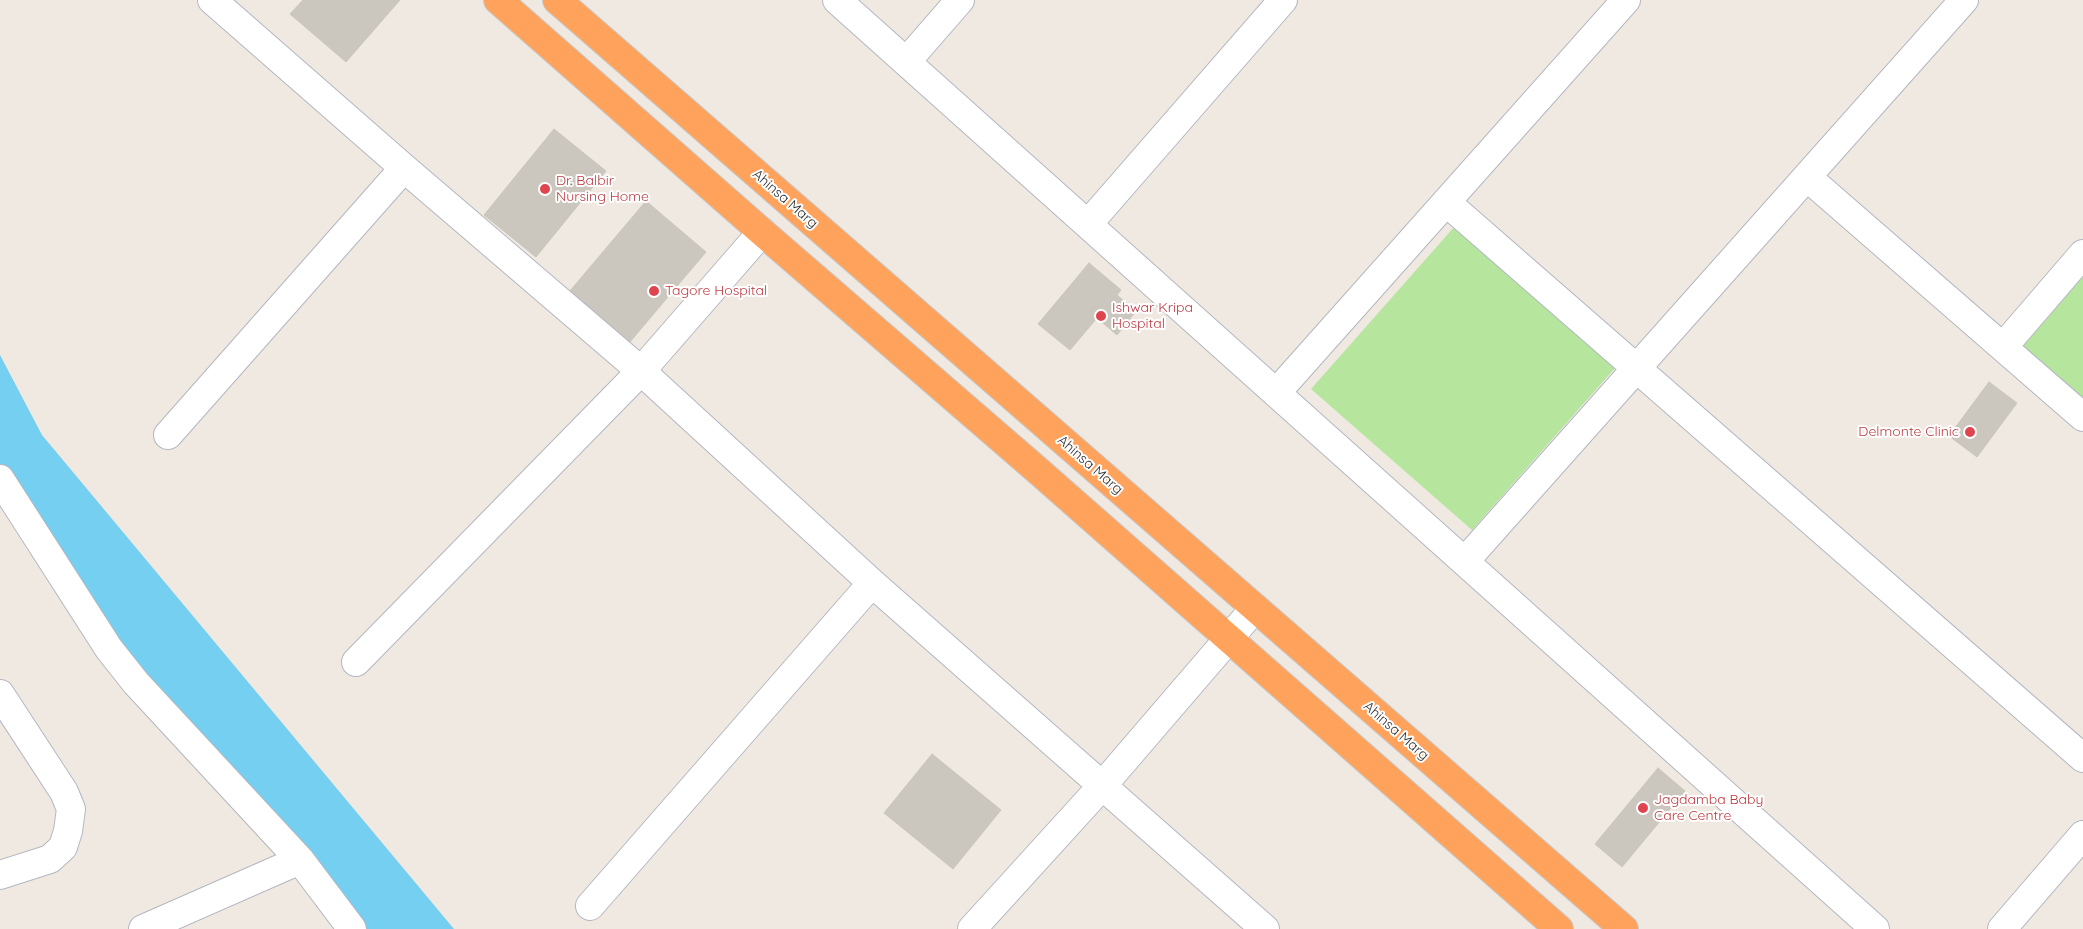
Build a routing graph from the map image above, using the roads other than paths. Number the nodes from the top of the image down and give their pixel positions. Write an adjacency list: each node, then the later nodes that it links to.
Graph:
1 (212, 0): 10 (street)
2 (498, 0): 14 (highway)
3 (837, 0): 9 (street)
4 (960, 0): 9 (street)
5 (1283, 0): 13 (street)
6 (1626, 0): 12 (street)
7 (1964, 0): 11 (street)
8 (565, 4): 25 (highway, Ahinsa Marg)
9 (906, 62): 13 (street)
10 (404, 168): 18 (street); 21 (street)
11 (1807, 177): 16 (street); 17 (street)
12 (1446, 202): 17 (street); 19 (street)
13 (1088, 224): 19 (street)
14 (762, 232): 18 (street); 26 (highway)
15 (2083, 254): 16 (street)
16 (2002, 347): 20 (street)
17 (1636, 369): 23 (street); 29 (street)
18 (641, 371): 24 (street); 27 (street)
19 (1276, 393): 23 (street)
20 (2083, 417)
21 (168, 436)
22 (0, 479): 32 (street)
23 (1465, 562): 41 (street)
24 (872, 583): 30 (street); 34 (street)
25 (1255, 608): 26 (street); 40 (highway, Ahinsa Marg)
26 (1229, 638): 30 (street); 39 (highway)
27 (356, 662)
28 (0, 694): 33 (street)
29 (2083, 758)
30 (1102, 786): 37 (street); 38 (street)
31 (2083, 835): 42 (street)
32 (300, 860): 35 (street); 36 (street)
33 (0, 875)
34 (590, 906)
35 (142, 929)
36 (352, 929)
37 (972, 929)
38 (1264, 929)
39 (1559, 929)
40 (1624, 929)
41 (1876, 929)
42 (2002, 929)

